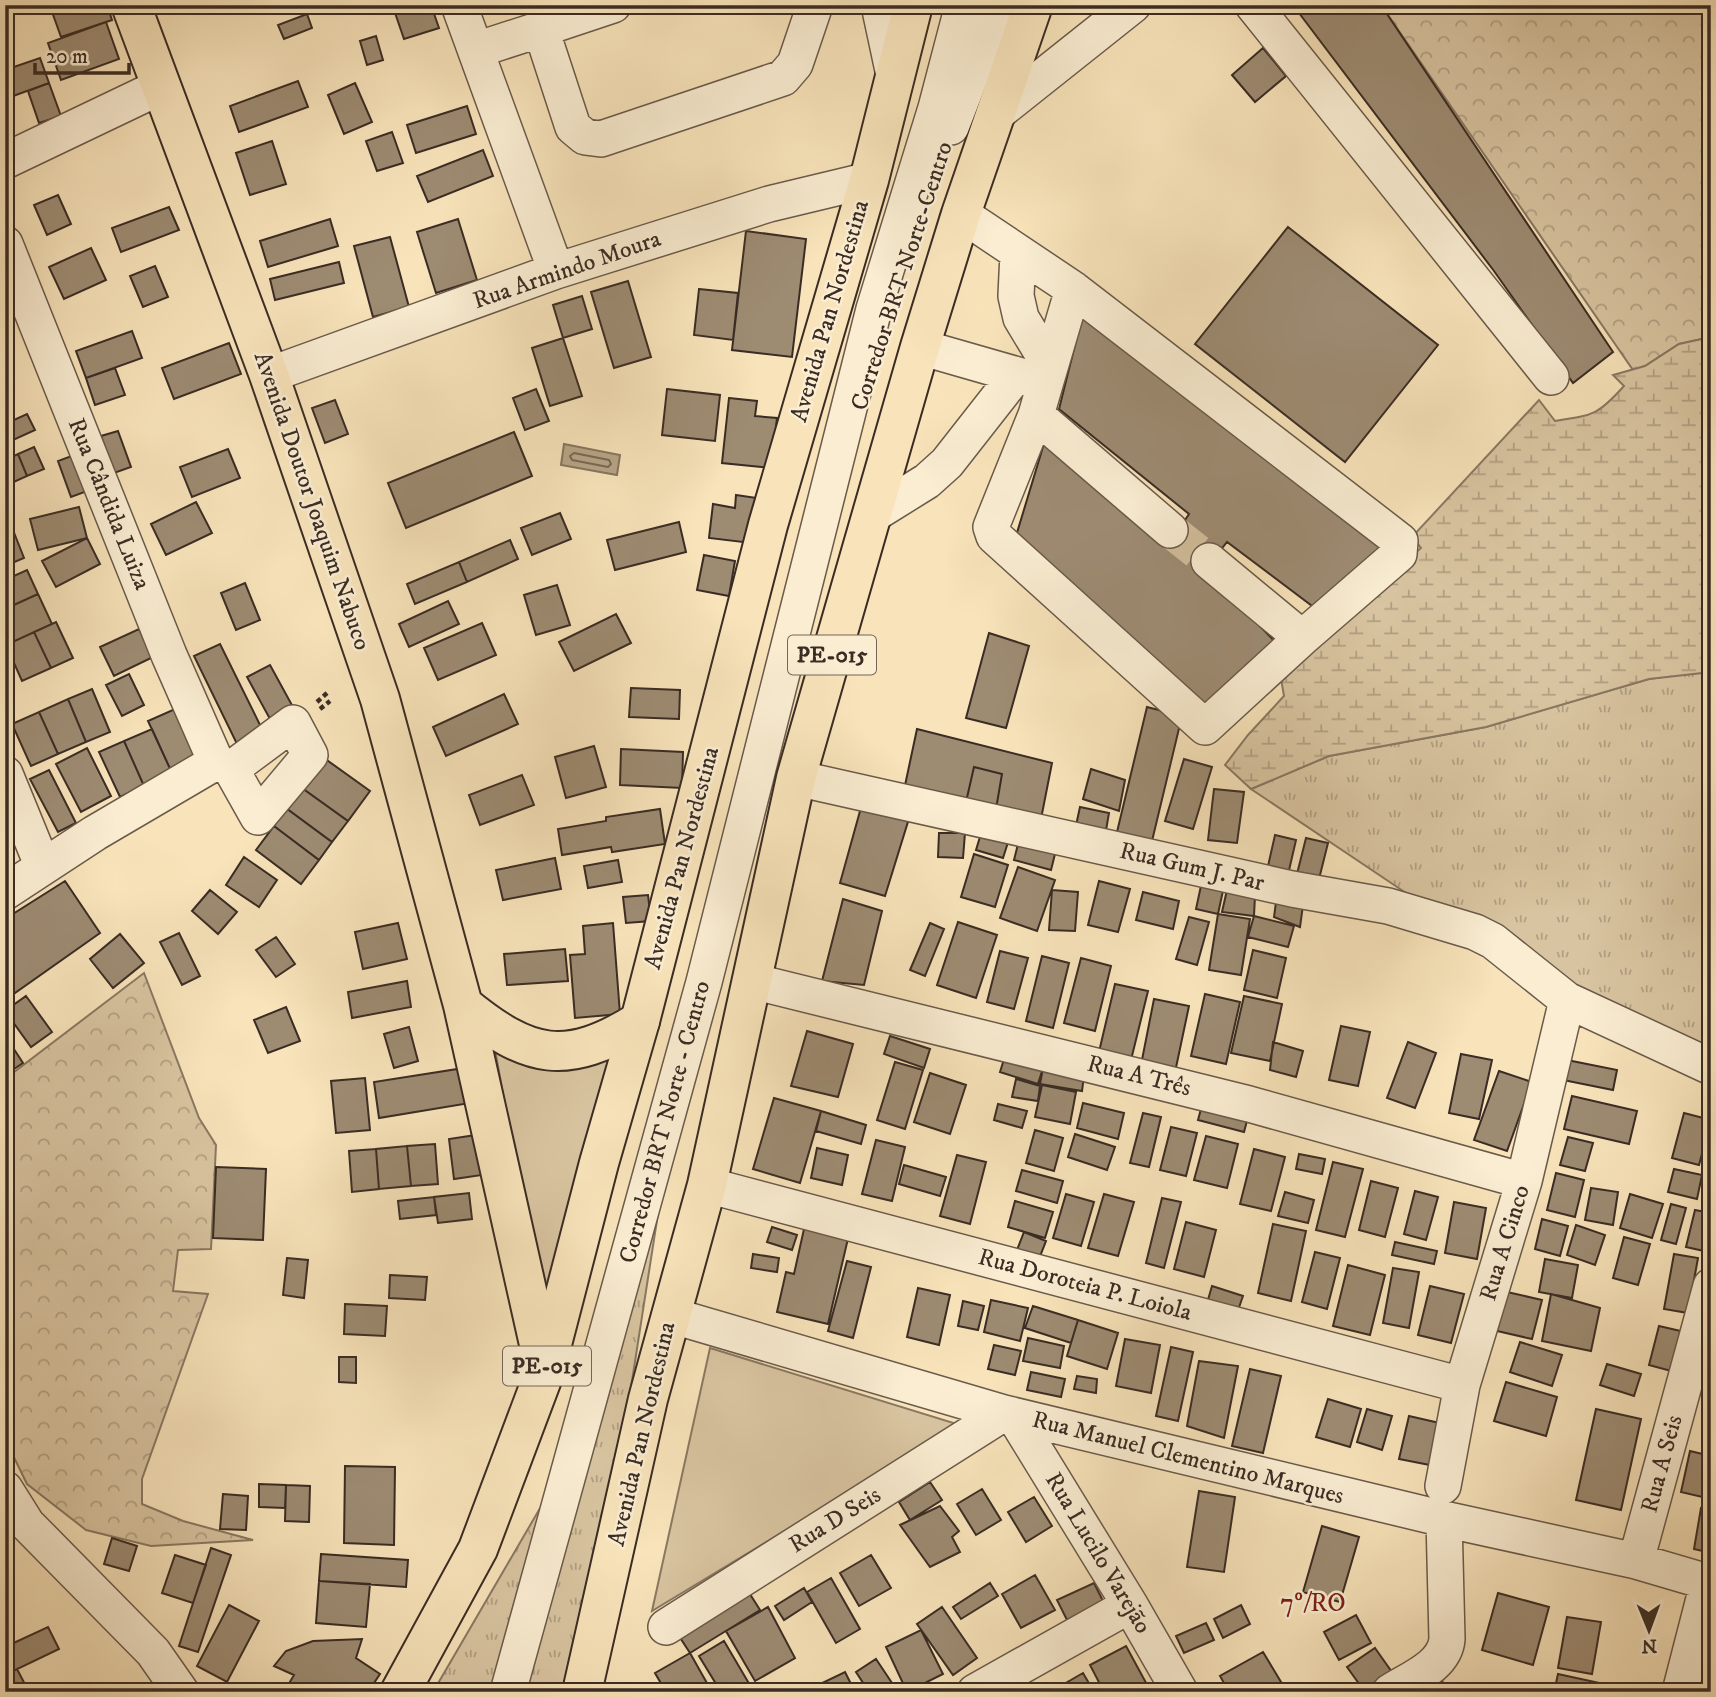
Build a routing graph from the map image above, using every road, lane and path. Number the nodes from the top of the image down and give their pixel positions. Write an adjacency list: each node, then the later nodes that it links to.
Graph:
1 (131, 5): 16 (main road, Avenida Doutor Joaquim Nabuco)
2 (459, 5): 14 (street)
3 (613, 5): 12 (street)
4 (815, 5): 12 (street)
5 (879, 5): 13 (street)
6 (963, 5): 18 (street)
7 (998, 5): 32 (street, Corredor BRT Norte-Centro)
8 (1021, 5): 15 (street)
9 (1033, 5): 15 (main road, Avenida Pan Nordestina / PE-015)
10 (1133, 5): 17 (street)
11 (1253, 5): 28 (street)
12 (541, 29): 14 (street)
13 (903, 40): 18 (street); 20 (main road, Avenida Pan Nordestina / PE-015)
14 (477, 50): 24 (street)
15 (1016, 57): 17 (main road, Avenida Pan Nordestina / PE-015)
16 (162, 86): 19 (street); 27 (main road, Avenida Doutor Joaquim Nabuco)
17 (996, 114): 21 (main road, Avenida Pan Nordestina / PE-015)
18 (929, 132): 32 (street)
19 (5, 161)
20 (869, 180): 24 (street, Rua Armindo Moura); 42 (main road, Avenida Pan Nordestina / PE-015)
21 (961, 214): 23 (street); 26 (main road, Avenida Pan Nordestina / PE-015)
22 (5, 244): 37 (street, Rua Cândida Luiza)
23 (1018, 253): 25 (street); 29 (street)
24 (556, 271): 27 (street, Rua Armindo Moura)
25 (1073, 289): 29 (street); 34 (street)
26 (920, 347): 29 (street); 30 (main road, Avenida Pan Nordestina / PE-015)
27 (270, 375): 41 (main road, Avenida Doutor Joaquim Nabuco)
28 (1551, 377)
29 (1037, 384): 30 (street); 31 (street); 34 (street)
30 (874, 514): 36 (main road, Avenida Pan Nordestina / PE-015)
31 (1170, 530)
32 (815, 550): 60 (street, Corredor BRT Norte - Centro)
33 (1209, 561): 34 (street)
34 (1302, 638)
35 (5, 774): 37 (street)
36 (796, 778): 39 (main road, Avenida Pan Nordestina / PE-015); 40 (street, Rua Gum J. Par)
37 (43, 867): 38 (street)
38 (5, 892)
39 (752, 981): 44 (street, Rua A Três); 45 (main road, Avenida Pan Nordestina / PE-015)
40 (1567, 1000): 43 (street, Rua Gum J. Par); 44 (street, Rua A Cinco)
41 (463, 1005): 42 (main road); 48 (main road, Avenida Doutor Joaquim Nabuco)
42 (640, 1021): 48 (main road, Avenida Pan Nordestina / PE-015)
43 (1711, 1067)
44 (1524, 1181): 49 (street, Rua A Cinco)
45 (707, 1185): 47 (main road, Avenida Pan Nordestina / PE-015); 49 (street, Rua Doroteia P. Loiola)
46 (1711, 1286): 54 (street, Rua A Seis)
47 (670, 1315): 50 (street, Rua Manuel Clementino Marques); 61 (main road, Avenida Pan Nordestina / PE-015)
48 (545, 1371): 59 (main road, Avenida Pan Nordestina / PE-015)
49 (1462, 1385): 52 (street, Rua A Cinco)
50 (1009, 1415): 52 (street, Rua Manuel Clementino Marques); 56 (street, Rua Lucilo Varejão); 57 (street, Rua D Seis)
51 (5, 1489): 53 (street)
52 (1444, 1502): 54 (street, Rua Manuel Clementino Marques); 64 (street, Rua A Cinco)
53 (16, 1529): 58 (street)
54 (1636, 1561): 55 (street, Rua Manuel Clementino Marques)
55 (1709, 1583): 65 (street)
56 (1130, 1605): 62 (street); 63 (street, Rua Lucilo Varejão)
57 (666, 1628)
58 (181, 1692)
59 (400, 1692)
60 (508, 1692)
61 (582, 1692)
62 (975, 1692)
63 (1181, 1692)
64 (1390, 1692)
65 (1680, 1692)

